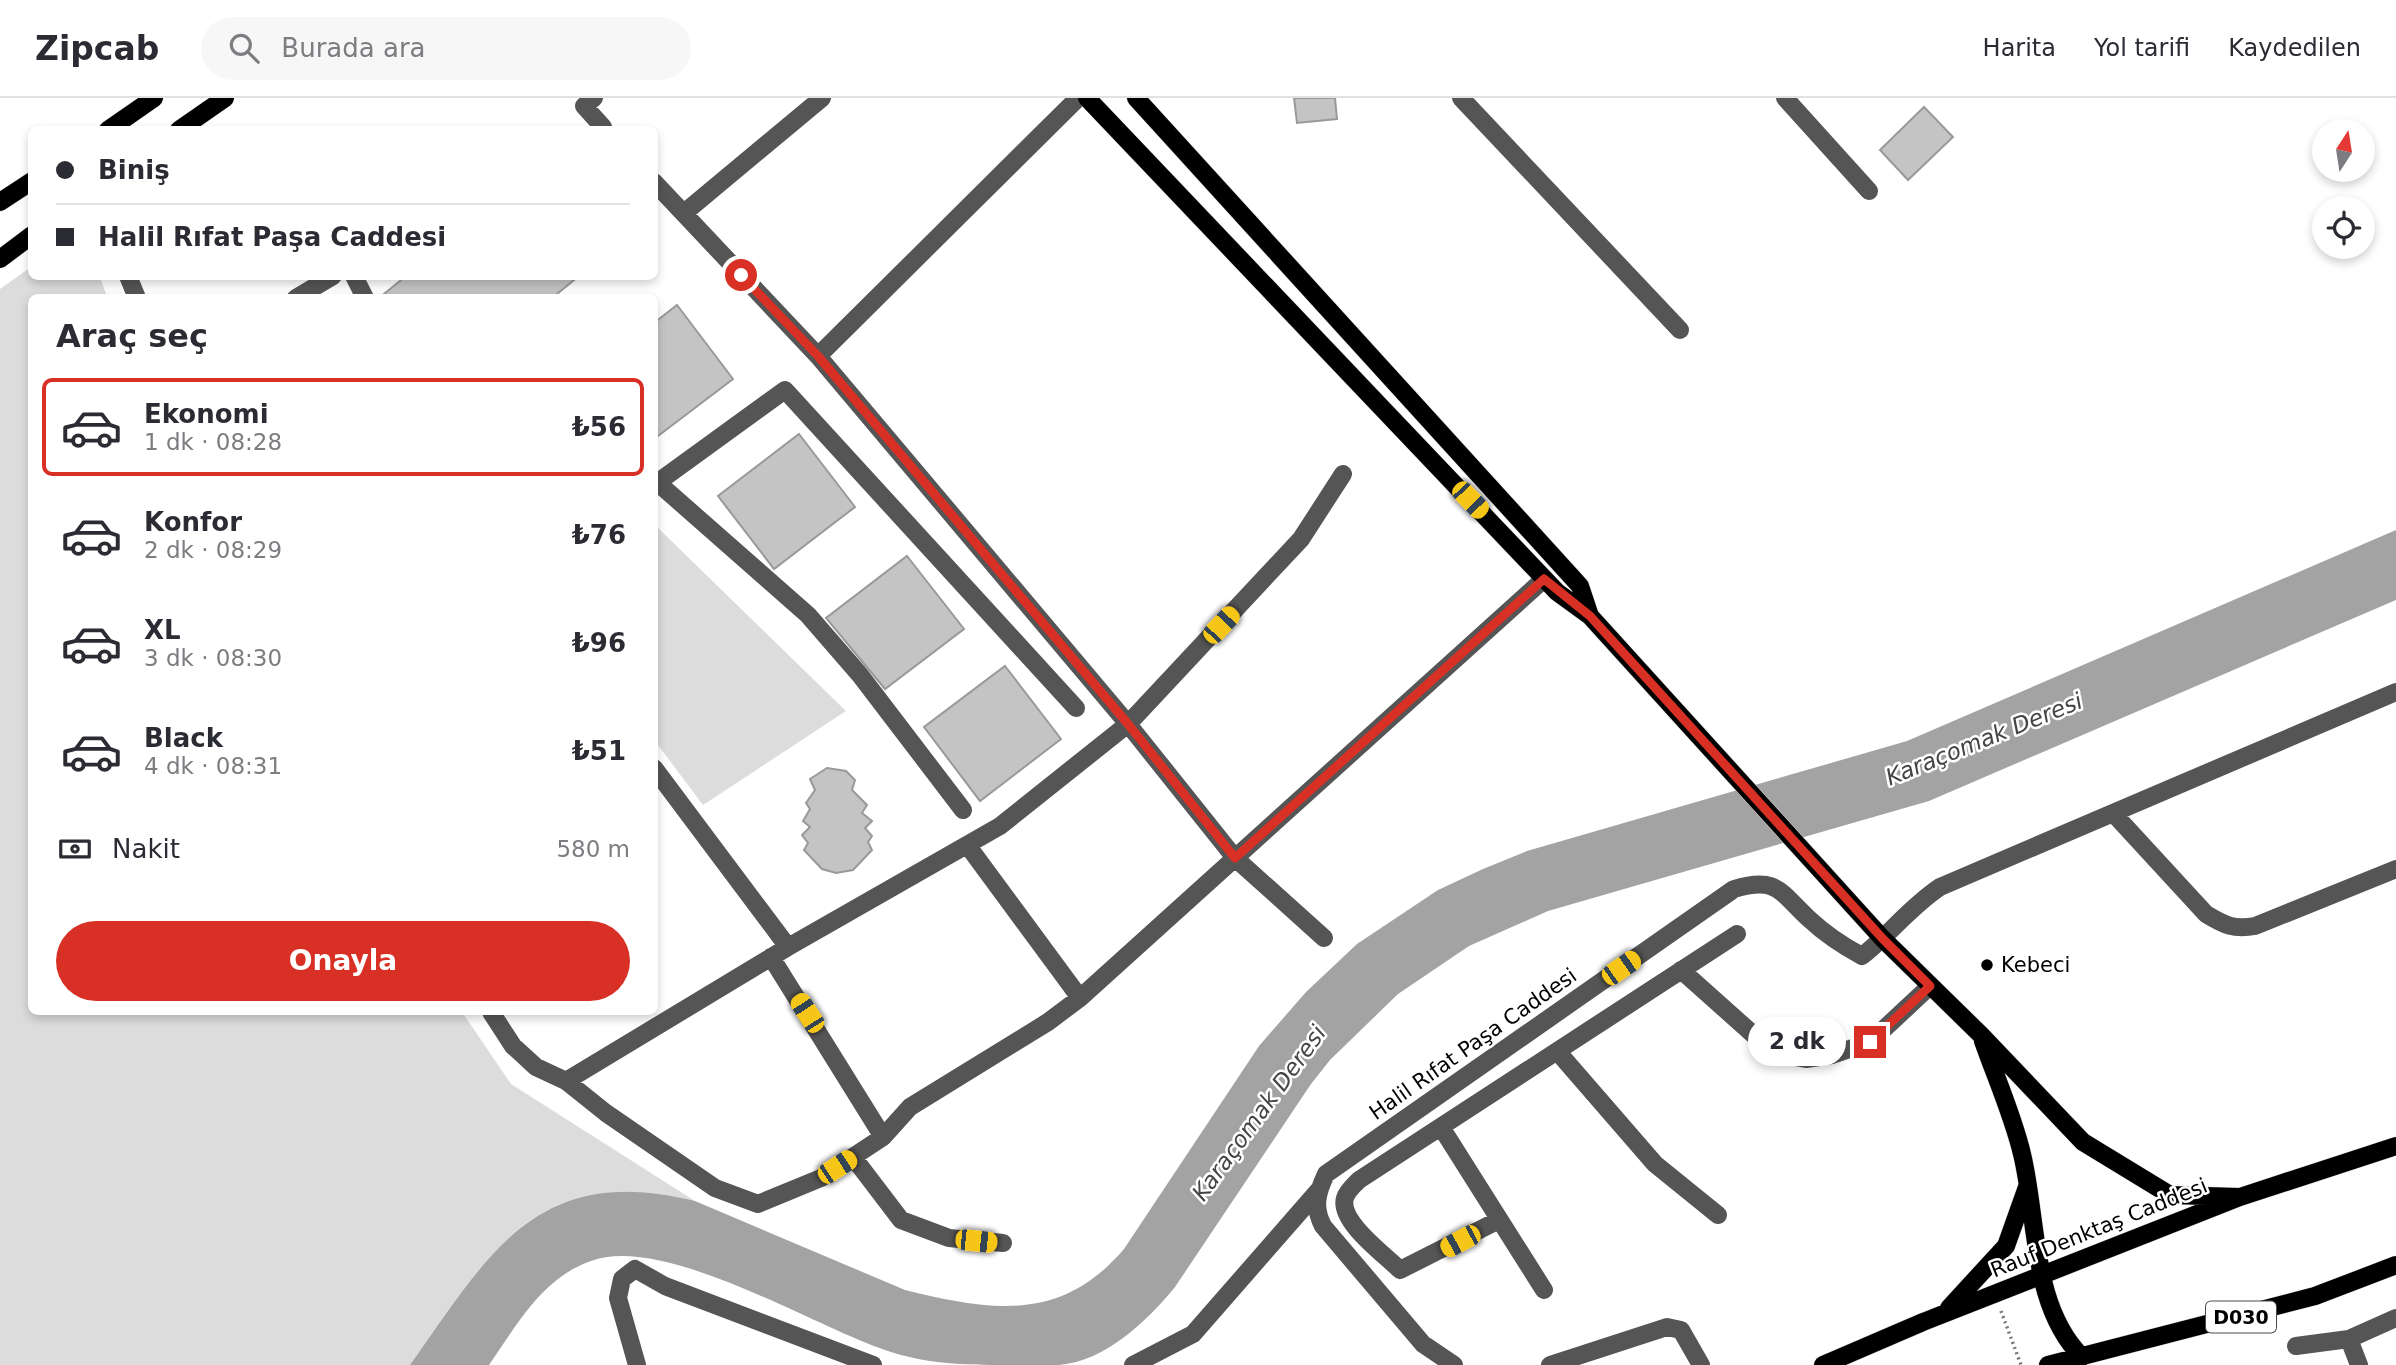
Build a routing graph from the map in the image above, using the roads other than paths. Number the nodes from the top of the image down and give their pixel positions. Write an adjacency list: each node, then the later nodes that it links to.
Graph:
1 (154, 98): 10 (main road)
2 (225, 98): 11 (main road)
3 (594, 98): 12 (street)
4 (822, 98): 17 (street)
5 (1078, 98): 23 (street)
6 (1087, 98): 27 (main road)
7 (1136, 98): 28 (main road)
8 (1461, 98): 22 (street)
9 (1785, 98): 15 (street)
10 (114, 126)
11 (185, 126)
12 (600, 126)
13 (28, 184): 16 (main road)
14 (658, 186): 17 (street)
15 (1869, 191)
16 (0, 202)
17 (684, 214): 23 (street)
18 (28, 238): 19 (main road)
19 (0, 260)
20 (326, 280): 21 (street)
21 (303, 294)
22 (1679, 330)
23 (818, 356): 31 (street)
24 (1343, 474): 31 (street)
25 (658, 483): 30 (street)
26 (658, 486): 33 (street)
27 (1544, 579): 28 (main road); 36 (street)
28 (1590, 616): 40 (main road)
29 (2396, 692): 34 (street)
30 (1076, 708)
31 (1128, 724): 35 (street); 36 (street)
32 (658, 773): 41 (street)
33 (963, 810)
34 (2113, 813): 37 (street); 40 (street)
35 (968, 846): 41 (street); 45 (street)
36 (1235, 858): 39 (street); 45 (street)
37 (2396, 869)
38 (1737, 934): 43 (street)
39 (1324, 939)
40 (1883, 939): 44 (main road); 55 (street, Halil Rıfat Paşa Caddesi)
41 (788, 947): 42 (street)
42 (771, 957): 49 (street); 51 (street)
43 (1681, 970): 44 (street); 48 (street)
44 (1930, 986): 47 (main road)
45 (1080, 998): 51 (street)
46 (493, 1015): 49 (street)
47 (1981, 1034): 54 (main road); 56 (main road)
48 (1557, 1051): 50 (street); 57 (street)
49 (566, 1081): 53 (street)
50 (1441, 1127): 58 (street); 58 (street)
51 (883, 1137): 53 (street)
52 (2396, 1146): 56 (main road, Rauf Denktaş Caddesi)
53 (853, 1157): 59 (street)
54 (2027, 1185): 61 (main road); 63 (main road)
55 (1318, 1191): 70 (street); 71 (street)
56 (2239, 1197): 61 (main road, Rauf Denktaş Caddesi)
57 (1718, 1215)
58 (1499, 1220): 62 (street)
59 (1003, 1243)
60 (2396, 1265): 67 (main road, D030)
61 (2043, 1275): 63 (main road, Rauf Denktaş Caddesi); 67 (main road)
62 (1544, 1290)
63 (1944, 1313): 74 (main road, Rauf Denktaş Caddesi)
64 (2396, 1318): 65 (street)
65 (2349, 1339): 66 (street); 76 (street)
66 (2296, 1346)
67 (2082, 1357): 75 (main road, D030)
68 (637, 1365): 69 (street)
69 (873, 1365)
70 (1133, 1365)
71 (1454, 1365)
72 (1550, 1365): 73 (street)
73 (1701, 1365)
74 (1823, 1365)
75 (2048, 1365)
76 (2359, 1365)

